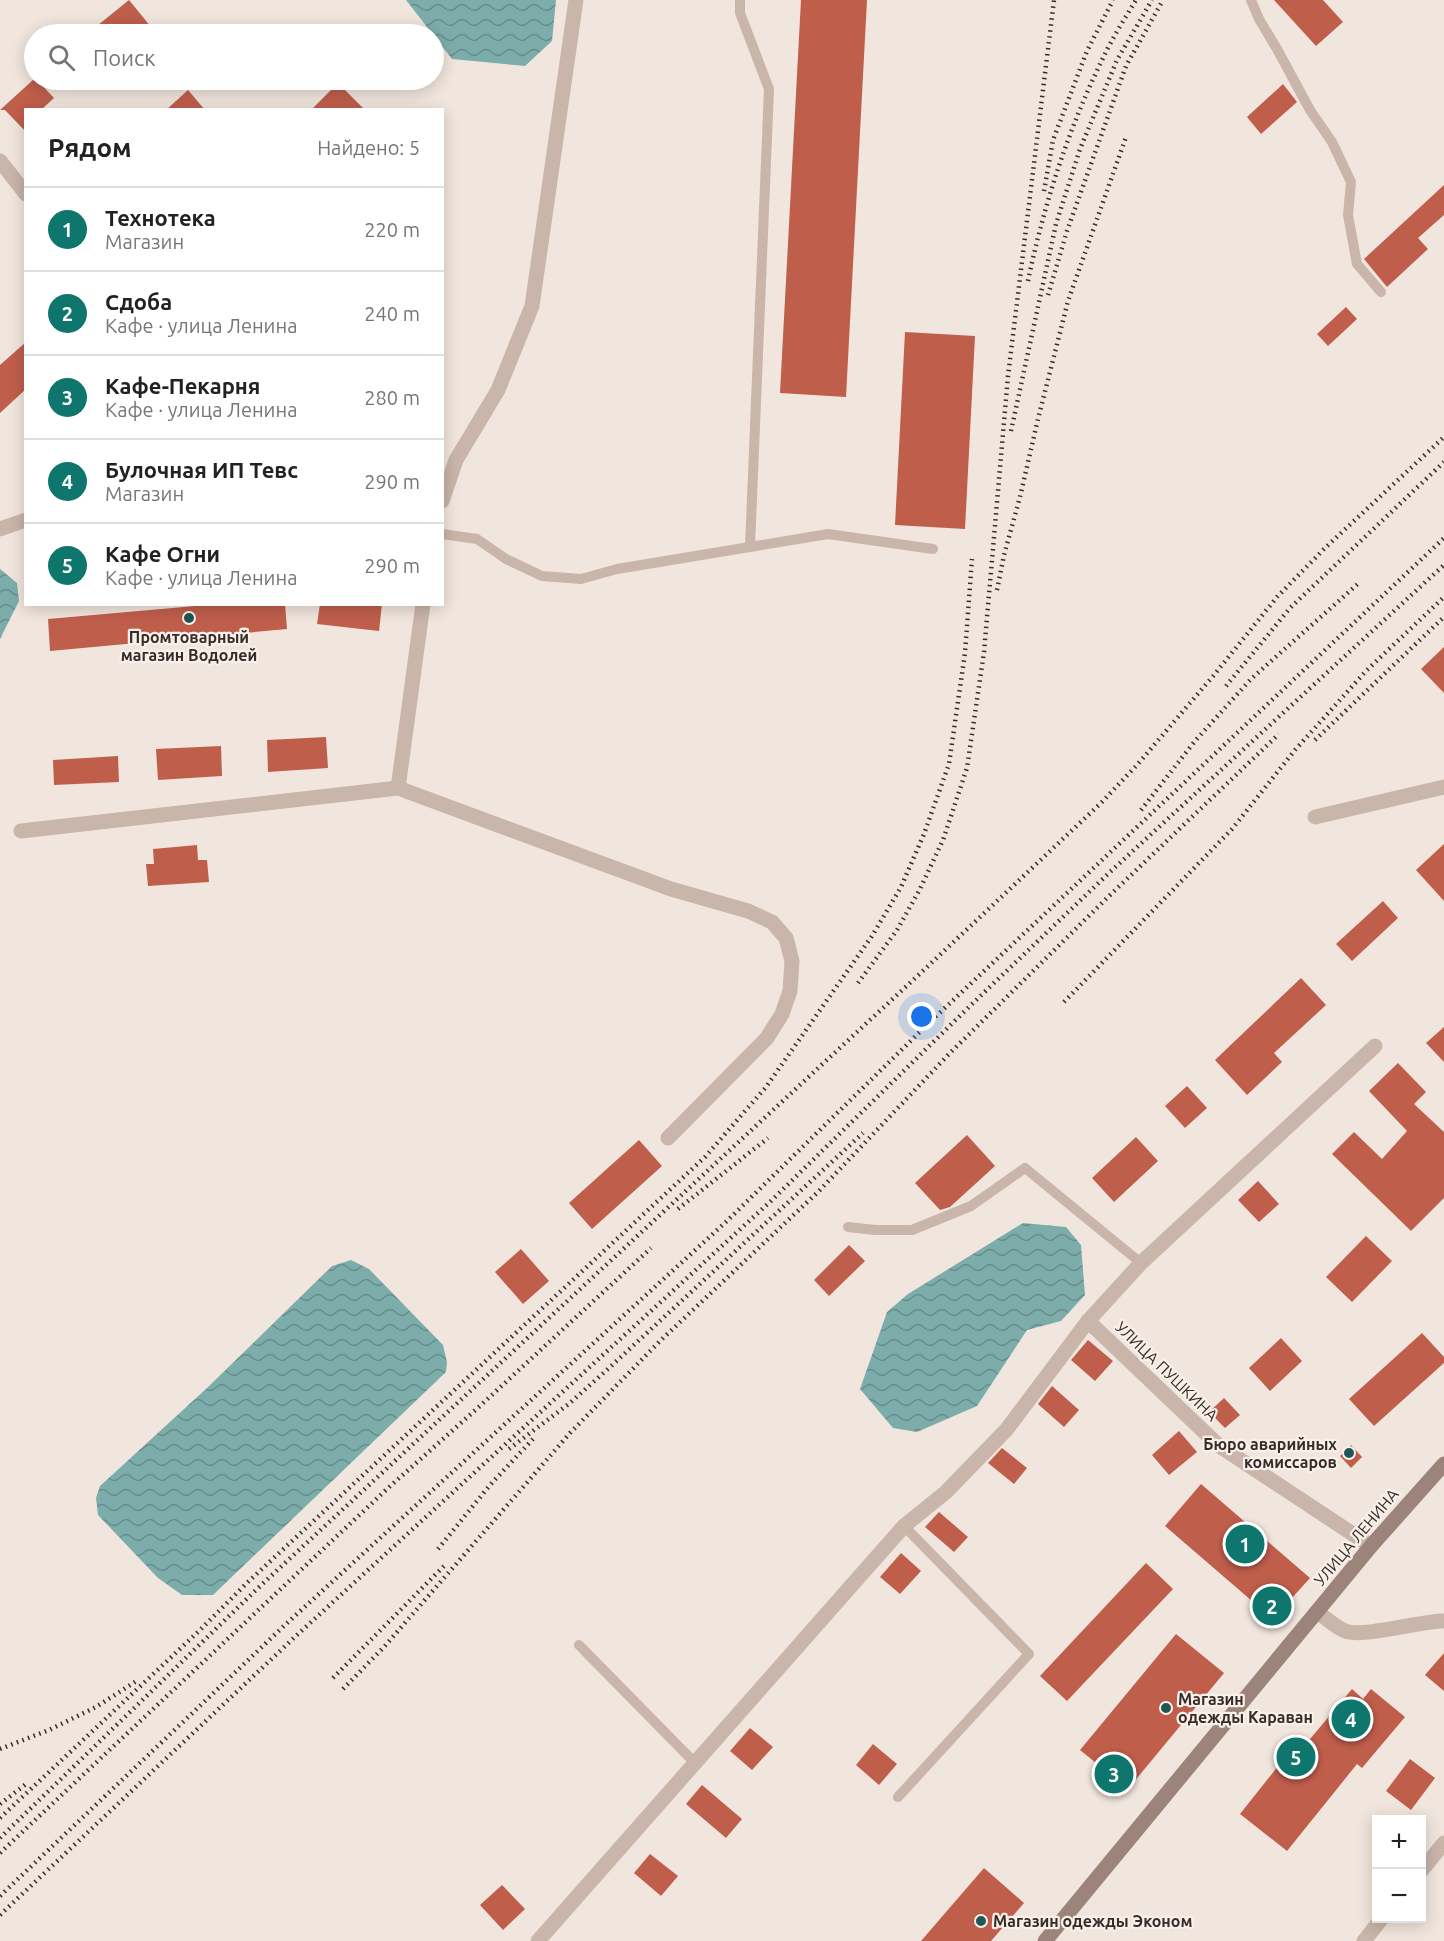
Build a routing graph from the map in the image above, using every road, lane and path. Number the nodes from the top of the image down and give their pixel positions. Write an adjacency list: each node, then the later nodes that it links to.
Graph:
1 (576, 0): 7 (street)
2 (740, 0): 11 (lane)
3 (1251, 0): 6 (lane)
4 (0, 160): 5 (street)
5 (24, 191)
6 (1381, 292)
7 (444, 495)
8 (24, 521): 9 (street)
9 (0, 529)
10 (444, 534): 11 (lane)
11 (750, 546): 12 (lane)
12 (933, 549)
13 (423, 606): 15 (street)
14 (1444, 787): 16 (street)
15 (398, 788): 17 (street); 19 (street)
16 (1315, 817)
17 (21, 831)
18 (1375, 1046): 21 (street)
19 (668, 1138)
20 (848, 1227): 21 (lane)
21 (1141, 1263): 22 (street)
22 (1088, 1321): 24 (street); 25 (street, УЛИЦА ПУШКИНА)
23 (1444, 1464): 25 (street, УЛИЦА ЛЕНИНА)
24 (904, 1526): 29 (street); 30 (lane)
25 (1371, 1546): 26 (street, УЛИЦА ЛЕНИНА)
26 (1317, 1611): 27 (street); 35 (street, УЛИЦА ЛЕНИНА)
27 (1444, 1621)
28 (579, 1645): 29 (lane)
29 (695, 1763): 34 (street)
30 (898, 1797)
31 (1444, 1843): 32 (street)
32 (1423, 1869)
33 (1378, 1923): 36 (street)
34 (538, 1941)
35 (1045, 1941)
36 (1364, 1941)

